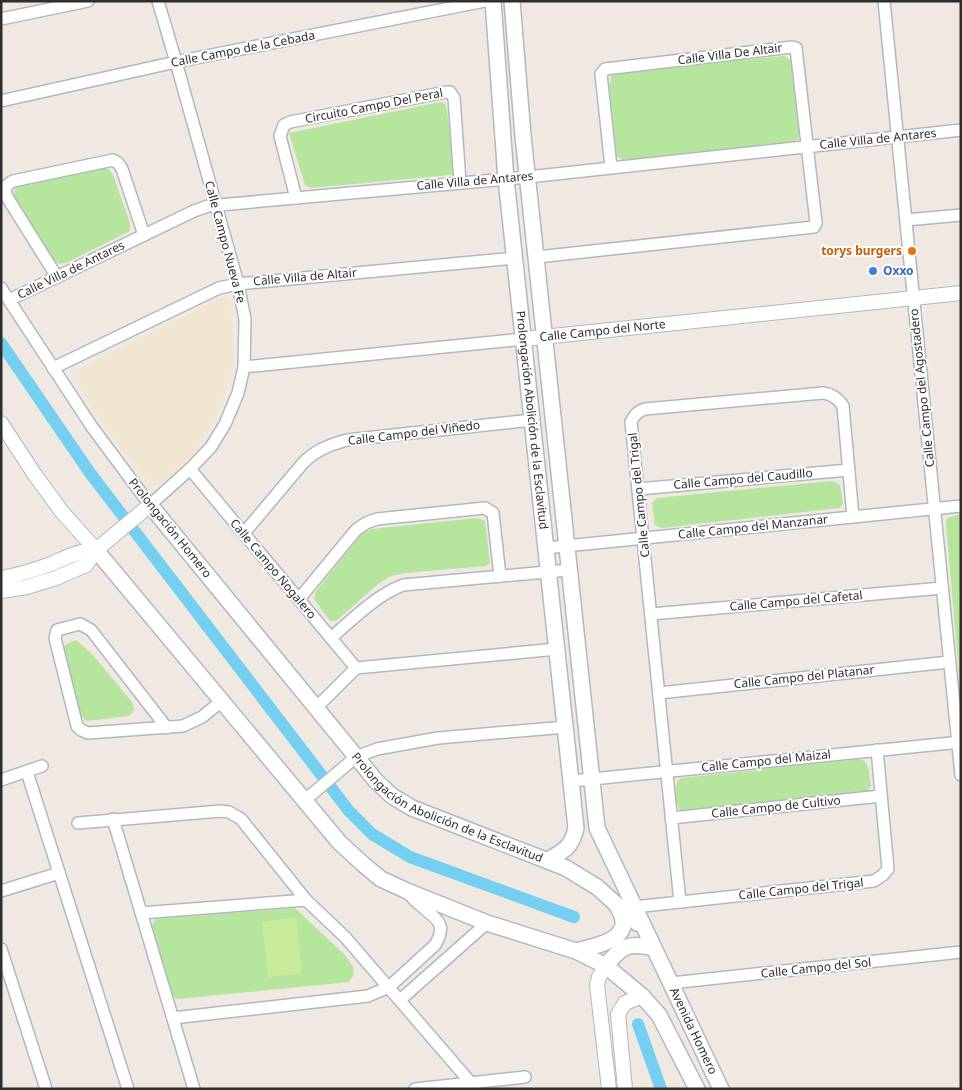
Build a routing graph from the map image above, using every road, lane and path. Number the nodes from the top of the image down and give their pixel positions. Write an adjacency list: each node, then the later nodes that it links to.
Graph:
1 (88, 1): 7 (street)
2 (158, 1): 8 (street, Calle Campo Nueva Fe)
3 (485, 1): 8 (street, Calle Campo de la Cebada)
4 (493, 1): 15 (main road, Prolongación Abolición de la Esclavitud)
5 (512, 1): 14 (main road, Prolongación Abolición de la Esclavitud)
6 (884, 1): 11 (street, Calle Campo del Agostadero)
7 (1, 19)
8 (176, 62): 9 (street, Calle Campo de la Cebada); 18 (street, Calle Campo Nueva Fe)
9 (1, 101)
10 (961, 130): 11 (street, Calle Villa de Antares)
11 (897, 138): 12 (street, Calle Villa de Antares); 20 (street, Calle Campo del Agostadero)
12 (807, 146): 13 (street, Calle Villa de Antares); 13 (street, Calle Villa De Altair); 22 (street, Calle Villa De Altair)
13 (611, 167): 14 (street, Calle Villa de Antares)
14 (528, 177): 15 (street, Calle Villa de Antares); 22 (main road, Prolongación Abolición de la Esclavitud)
15 (506, 179): 16 (street, Calle Villa de Antares); 23 (main road, Prolongación Abolición de la Esclavitud)
16 (460, 182): 17 (street, Calle Villa de Antares); 17 (street, Circuito Campo Del Peral)
17 (296, 198): 18 (street, Calle Villa de Antares)
18 (216, 205): 21 (street, Calle Villa de Antares); 25 (street, Calle Campo Nueva Fe)
19 (961, 215): 20 (street)
20 (906, 220): 28 (street, Calle Campo del Agostadero)
21 (144, 235): 24 (street, Calle Villa de Antares); 24 (street)
22 (537, 257): 30 (main road, Prolongación Abolición de la Esclavitud)
23 (515, 258): 25 (street, Calle Villa de Altair); 31 (main road, Prolongación Abolición de la Esclavitud)
24 (57, 277): 29 (street, Calle Villa de Antares)
25 (238, 284): 32 (street, Calle Campo Nueva Fe); 33 (street, Calle Villa de Altair)
26 (1, 288): 29 (street, Prolongación Homero)
27 (961, 293): 28 (street, Calle Campo del Norte)
28 (913, 298): 30 (street, Calle Campo del Norte); 41 (street, Calle Campo del Agostadero)
29 (9, 300): 33 (street, Prolongación Homero)
30 (545, 337): 31 (street, Calle Campo del Norte); 45 (main road, Prolongación Abolición de la Esclavitud)
31 (524, 339): 32 (street, Calle Campo del Norte); 34 (main road, Prolongación Abolición de la Esclavitud)
32 (244, 367): 36 (street, Calle Campo Nueva Fe)
33 (53, 368): 39 (street, Prolongación Homero)
34 (532, 420): 43 (street, Calle Campo del Viñedo); 46 (main road, Prolongación Abolición de la Esclavitud)
35 (1, 423): 47 (street)
36 (190, 469): 39 (street, Calle Campo Nueva Fe); 43 (street, Calle Campo Nogalero)
37 (848, 470): 38 (street, Calle Campo del Caudillo); 38 (street, Calle Campo del Trigal); 42 (street, Calle Campo del Trigal)
38 (638, 489): 44 (street, Calle Campo del Trigal)
39 (150, 505): 47 (street, Calle Campo Nueva Fe); 62 (main road, Prolongación Homero)
40 (961, 506): 41 (street, Calle Campo del Manzanar)
41 (934, 509): 42 (street, Calle Campo del Manzanar); 52 (street, Calle Campo del Agostadero)
42 (853, 517): 44 (street, Calle Campo del Manzanar)
43 (244, 533): 54 (street, Calle Campo Nogalero)
44 (643, 538): 45 (street, Calle Campo del Manzanar); 55 (street, Calle Campo del Trigal)
45 (566, 546): 46 (street, Calle Campo del Manzanar); 48 (main road, Prolongación Abolición de la Esclavitud)
46 (546, 548): 49 (main road, Prolongación Abolición de la Esclavitud)
47 (96, 550): 51 (street, Calle Campo Nueva Fe); 53 (street, Calle Campo Nueva Fe); 61 (main road)
48 (569, 570): 49 (street); 72 (main road, Prolongación Abolición de la Esclavitud)
49 (549, 572): 50 (street); 57 (main road, Prolongación Abolición de la Esclavitud)
50 (500, 576): 54 (street); 56 (street)
51 (1, 578)
52 (942, 588): 55 (street, Calle Campo del Cafetal); 58 (street, Calle Campo del Agostadero)
53 (1, 592)
54 (299, 599): 56 (street, Calle Campo Nogalero)
55 (651, 614): 60 (street, Calle Campo del Trigal)
56 (331, 638): 59 (street, Calle Campo Nogalero)
57 (557, 650): 59 (street); 63 (main road, Prolongación Abolición de la Esclavitud)
58 (950, 662): 60 (street, Calle Campo del Platanar); 65 (street, Calle Campo del Agostadero)
59 (356, 668): 62 (street)
60 (659, 693): 69 (street, Calle Campo del Trigal)
61 (222, 700): 64 (street); 76 (main road)
62 (316, 708): 67 (main road, Prolongación Homero)
63 (566, 727): 67 (street); 74 (main road, Prolongación Abolición de la Esclavitud)
64 (167, 728): 64 (street)
65 (959, 742): 66 (street, Calle Campo del Maizal); 71 (street, Calle Campo del Agostadero)
66 (877, 750): 69 (street, Calle Campo del Maizal); 75 (street, Calle Campo del Trigal)
67 (356, 757): 76 (street, Prolongación Abolición de la Esclavitud); 80 (main road, Prolongación Abolición de la Esclavitud)
68 (42, 766): 70 (street)
69 (666, 771): 72 (street, Calle Campo del Maizal); 77 (street, Calle Campo del Trigal)
70 (27, 772): 73 (street); 81 (street)
71 (961, 775)
72 (590, 779): 74 (street, Calle Campo del Maizal); 87 (main road, Prolongación Abolición de la Esclavitud)
73 (1, 780)
74 (572, 781): 80 (main road, Prolongación Abolición de la Esclavitud)
75 (881, 796): 77 (street, Calle Campo de Cultivo); 86 (street, Calle Campo del Trigal)
76 (304, 800): 83 (main road)
77 (671, 818): 86 (street, Calle Campo del Trigal)
78 (113, 819): 79 (street); 84 (street); 88 (street)
79 (78, 823)
80 (548, 860): 85 (main road)
81 (59, 873): 82 (street); 104 (street)
82 (1, 891)
83 (406, 891): 89 (main road); 97 (street)
84 (306, 900): 88 (street); 97 (street)
85 (615, 902): 90 (main road); 93 (main road)
86 (680, 902): 87 (street, Calle Campo del Trigal)
87 (634, 907): 90 (main road, Prolongación Abolición de la Esclavitud)
88 (141, 913): 100 (street)
89 (487, 923): 93 (main road); 99 (street)
90 (644, 929): 91 (main road, Prolongación Abolición de la Esclavitud)
91 (653, 948): 95 (main road); 96 (main road, Prolongación Abolición de la Esclavitud)
92 (1, 949): 103 (street)
93 (576, 951): 95 (main road)
94 (961, 952): 96 (street, Calle Campo del Sol)
95 (606, 966): 98 (main road); 107 (street)
96 (668, 979): 110 (main road, Avenida Homero)
97 (388, 987): 99 (street); 100 (street)
98 (642, 996): 108 (street); 109 (main road, Avenida Homero)
99 (400, 1000): 102 (street)
100 (173, 1018): 105 (street)
101 (525, 1077): 102 (street)
102 (471, 1083): 106 (street)
103 (46, 1089)
104 (128, 1089)
105 (194, 1089)
106 (415, 1089)
107 (609, 1089)
108 (625, 1089)
109 (697, 1089)
110 (721, 1089)

